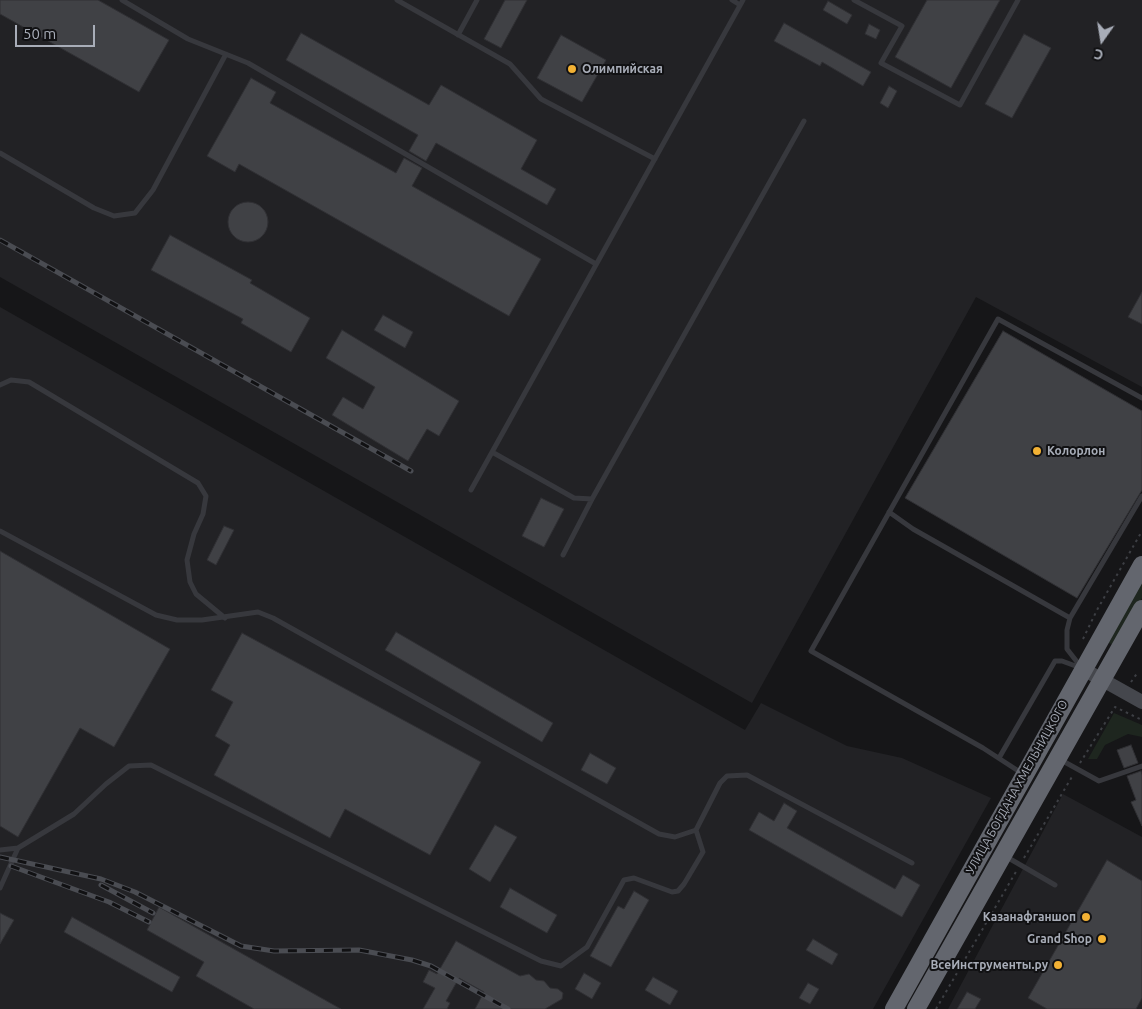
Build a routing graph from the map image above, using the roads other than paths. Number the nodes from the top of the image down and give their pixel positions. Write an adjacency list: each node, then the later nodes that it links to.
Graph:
1 (122, 0): 9 (lane)
2 (397, 0): 8 (lane)
3 (476, 0): 8 (lane)
4 (732, 0): 7 (lane)
5 (854, 0): 6 (lane)
6 (1018, 0)
7 (742, 2): 12 (lane)
8 (458, 35): 12 (lane)
9 (226, 54): 11 (lane); 13 (lane)
10 (804, 121): 19 (lane)
11 (0, 153)
12 (654, 159): 13 (lane)
13 (596, 264): 16 (lane)
14 (0, 385): 25 (lane)
15 (1142, 398): 20 (lane)
16 (492, 452): 17 (lane); 19 (lane)
17 (471, 490)
18 (1142, 496): 26 (lane)
19 (592, 499): 22 (lane)
20 (889, 512): 26 (lane); 30 (lane)
21 (0, 531): 25 (lane)
22 (563, 555)
23 (1142, 565): 27 (highway, УЛИЦА БОГДАНА ХМЕЛЬНИЦКОГО)
24 (1142, 609): 28 (highway, УЛИЦА БОГДАНА ХМЕЛЬНИЦКОГО)
25 (225, 618): 34 (lane)
26 (1070, 618): 27 (lane)
27 (1083, 669): 28 (street); 30 (lane); 33 (highway, УЛИЦА БОГДАНА ХМЕЛЬНИЦКОГО)
28 (1102, 680): 29 (street); 31 (highway, УЛИЦА БОГДАНА ХМЕЛЬНИЦКОГО)
29 (1142, 702)
30 (999, 758): 33 (lane)
31 (1056, 758): 32 (lane); 37 (highway, УЛИЦА БОГДАНА ХМЕЛЬНИЦКОГО)
32 (1142, 766)
33 (1023, 774): 41 (highway, УЛИЦА БОГДАНА ХМЕЛЬНИЦКОГО)
34 (696, 830): 35 (lane); 38 (lane)
35 (18, 848): 36 (lane); 40 (lane)
36 (0, 850)
37 (1005, 856): 39 (lane); 42 (highway, УЛИЦА БОГДАНА ХМЕЛЬНИЦКОГО)
38 (912, 863)
39 (1055, 885)
40 (0, 888)
41 (894, 1009)
42 (916, 1009)

